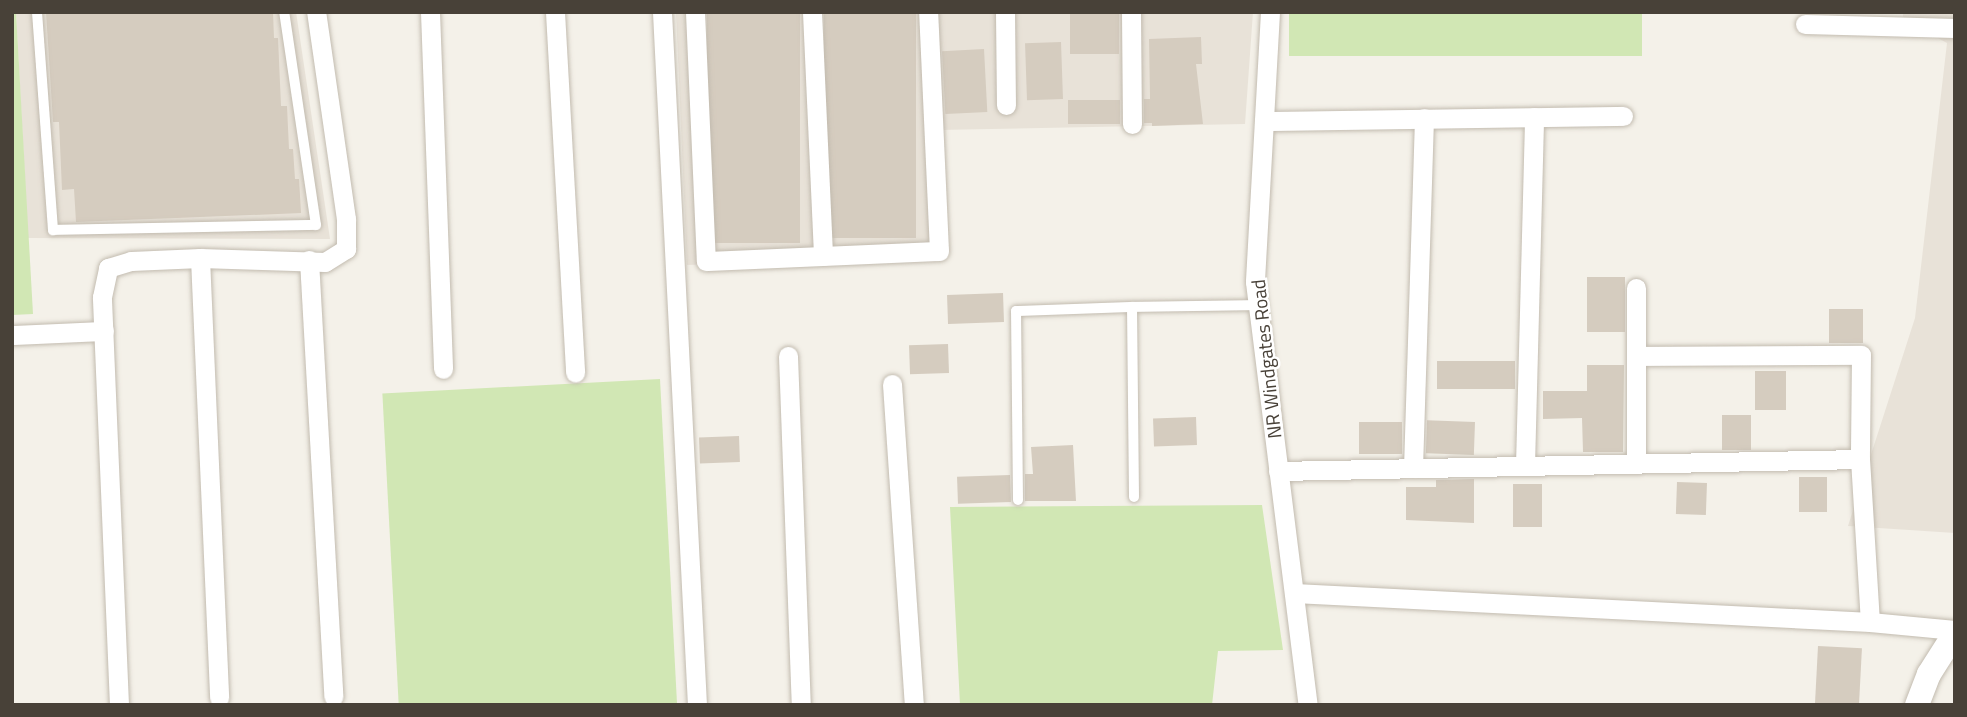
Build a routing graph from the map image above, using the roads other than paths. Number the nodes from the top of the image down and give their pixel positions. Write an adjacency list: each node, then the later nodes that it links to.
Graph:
1 (37, 12): 2 (lane)
2 (284, 12)
3 (316, 12): 23 (street)
4 (430, 12): 31 (street)
5 (555, 12): 32 (street)
6 (662, 12): 47 (street)
7 (695, 12): 21 (street)
8 (812, 12): 21 (street)
9 (928, 12): 21 (street)
10 (1005, 12): 15 (street)
11 (1131, 12): 20 (street)
12 (1270, 12): 19 (street, NR Windgates Road)
13 (1805, 24): 14 (street)
14 (1955, 28)
15 (1006, 105)
16 (1623, 116): 17 (street)
17 (1534, 117): 18 (street); 36 (street)
18 (1424, 118): 19 (street); 37 (street)
19 (1264, 121): 25 (street, NR Windgates Road)
20 (1132, 124)
21 (823, 256)
22 (200, 258): 23 (street); 27 (street); 45 (street)
23 (309, 260): 44 (street)
24 (1636, 288): 30 (street)
25 (1258, 305): 26 (lane); 38 (street, NR Windgates Road)
26 (1132, 307): 39 (lane); 40 (lane)
27 (103, 331): 28 (street); 46 (street)
28 (12, 335)
29 (788, 356): 48 (street)
30 (1636, 356): 34 (street); 35 (street)
31 (443, 369)
32 (575, 372)
33 (892, 384): 50 (street)
34 (1860, 459): 35 (street); 42 (street)
35 (1636, 464): 36 (street)
36 (1525, 466): 37 (street)
37 (1413, 468): 38 (street)
38 (1278, 471): 41 (street, NR Windgates Road)
39 (1134, 498)
40 (1018, 500)
41 (1294, 593): 42 (street); 51 (street, NR Windgates Road)
42 (1870, 622): 43 (street)
43 (1955, 631): 52 (street)
44 (333, 695)
45 (219, 698)
46 (119, 705)
47 (697, 705)
48 (802, 705)
49 (907, 705): 50 (street)
50 (914, 705)
51 (1308, 705)
52 (1917, 705)

